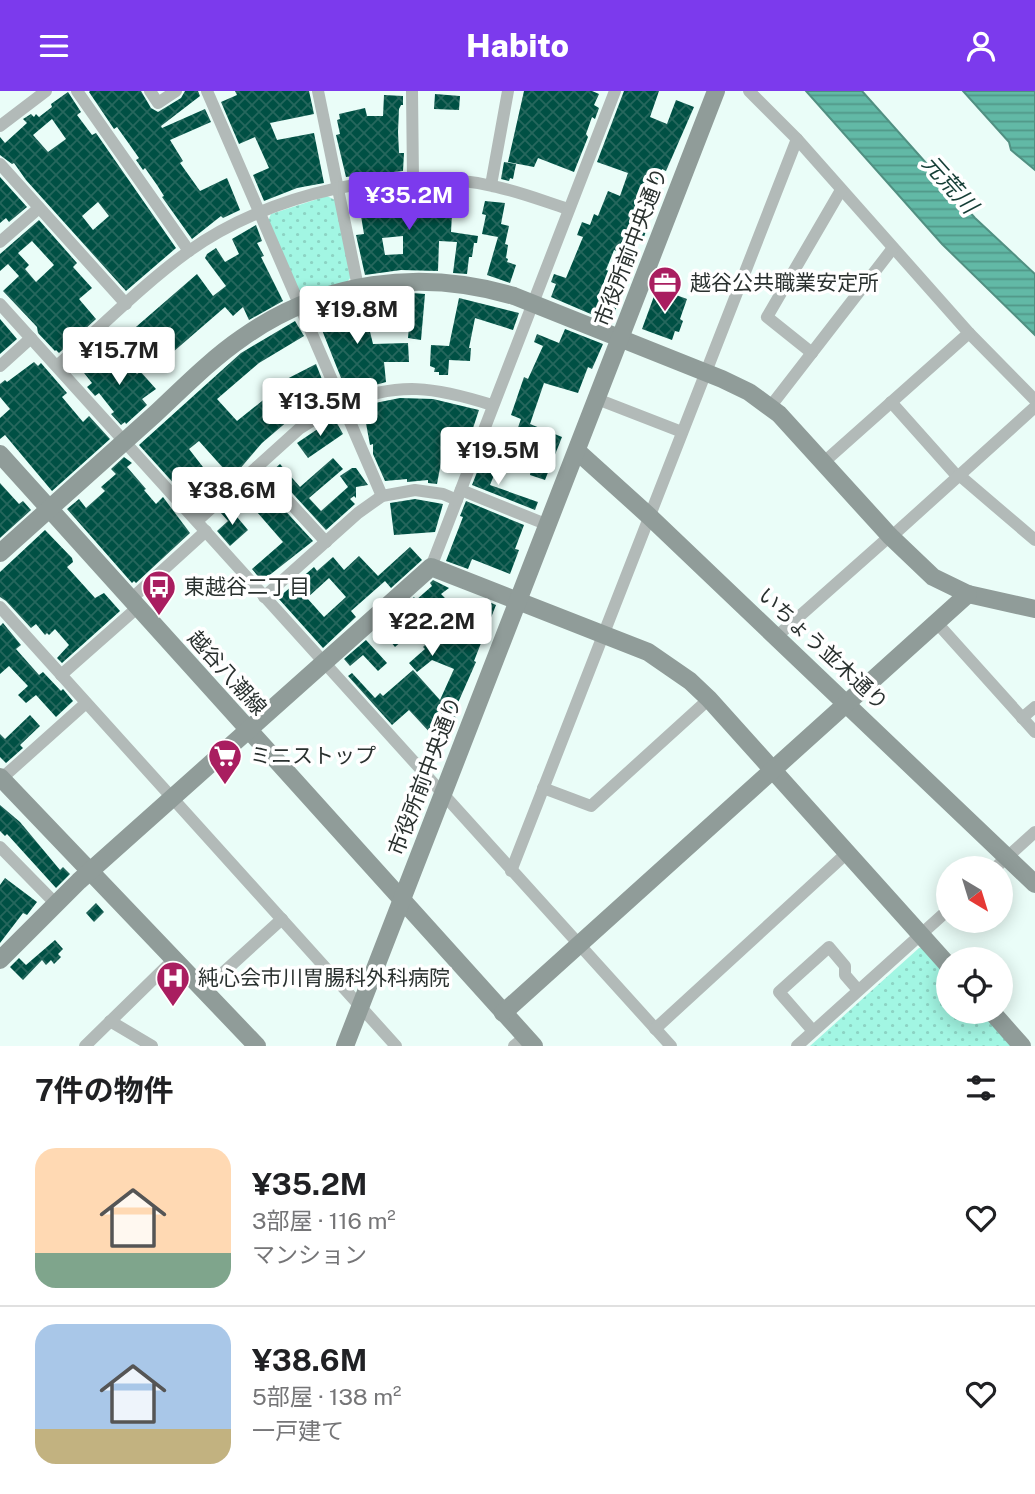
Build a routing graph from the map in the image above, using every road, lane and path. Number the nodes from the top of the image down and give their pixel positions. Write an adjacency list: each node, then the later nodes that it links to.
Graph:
1 (46, 91): 12 (street)
2 (76, 91): 24 (street)
3 (150, 91): 4 (street)
4 (176, 91)
5 (206, 91): 21 (street)
6 (318, 91): 17 (street)
7 (412, 91): 15 (street)
8 (508, 91): 16 (street)
9 (615, 91): 20 (street)
10 (716, 91): 32 (street, 市役所前中央通り)
11 (749, 91): 13 (street)
12 (0, 126)
13 (797, 139): 18 (street); 36 (street)
14 (0, 164): 19 (street)
15 (413, 179): 16 (street); 17 (street)
16 (491, 185): 20 (street)
17 (338, 188): 21 (street); 25 (street)
18 (841, 190): 23 (street); 33 (street)
19 (39, 208): 22 (street); 27 (street)
20 (568, 209): 28 (street)
21 (259, 213): 24 (street); 29 (street)
22 (0, 242)
23 (892, 249): 30 (street); 33 (street)
24 (189, 251): 27 (street)
25 (358, 287): 28 (street); 29 (street)
26 (0, 304): 31 (street)
27 (126, 304): 35 (street)
28 (533, 305): 32 (street); 41 (street)
29 (299, 306): 40 (street); 45 (street)
30 (969, 333): 38 (street); 39 (street)
31 (31, 338): 34 (street); 35 (street)
32 (620, 339): 36 (street); 37 (street, 市役所前中央通り)
33 (812, 353): 42 (street)
34 (0, 366)
35 (57, 366): 45 (street)
36 (705, 372): 42 (street); 44 (street)
37 (597, 399): 44 (street); 46 (street, 市役所前中央通り)
38 (1035, 400)
39 (891, 402): 48 (street); 50 (street)
40 (342, 403): 41 (street); 49 (street); 52 (street)
41 (492, 405): 51 (street)
42 (771, 407): 48 (street)
43 (1035, 407): 50 (street)
44 (682, 432): 54 (street)
45 (124, 442): 53 (street); 56 (street)
46 (577, 451): 54 (street, いちょう並木通り); 55 (street, 市役所前中央通り)
47 (0, 454): 53 (street, 越谷八潮線)
48 (824, 462): 57 (street)
49 (257, 467): 56 (street); 59 (street)
50 (958, 476): 57 (street); 58 (street)
51 (459, 495): 52 (street); 55 (street); 61 (street)
52 (382, 496): 59 (street)
53 (49, 509): 60 (street); 65 (street, 越谷八潮線)
54 (649, 516): 69 (street); 70 (street, いちょう並木通り)
55 (548, 524): 64 (street, 市役所前中央通り)
56 (202, 526): 63 (street); 65 (street)
57 (891, 536): 62 (street); 70 (street)
58 (1035, 540)
59 (326, 542): 63 (street)
60 (0, 553)
61 (431, 567): 64 (street); 71 (street)
62 (968, 594): 67 (street); 68 (street)
63 (264, 597): 71 (street)
64 (518, 600): 69 (street); 83 (street, 市役所前中央通り)
65 (134, 604): 72 (street); 78 (street, 越谷八潮線)
66 (0, 607): 72 (street)
67 (1035, 610)
68 (937, 623): 75 (street); 77 (street)
69 (604, 633): 73 (street); 82 (street)
70 (776, 637): 75 (street, いちょう並木通り)
71 (323, 662): 78 (street); 83 (street)
72 (61, 675): 74 (street)
73 (709, 699): 80 (street); 82 (street)
74 (86, 703): 81 (street); 84 (street)
75 (847, 703): 80 (street); 88 (street, いちょう並木通り)
76 (1035, 707): 77 (street)
77 (1022, 718): 79 (street)
78 (248, 730): 84 (street); 94 (street, 越谷八潮線)
79 (1035, 732)
80 (773, 769): 87 (street); 99 (street)
81 (1, 778): 91 (street)
82 (543, 788): 92 (street)
83 (442, 793): 92 (street); 94 (street, 市役所前中央通り)
84 (172, 797): 91 (street); 96 (street)
85 (1035, 832): 89 (street)
86 (0, 847): 95 (street)
87 (848, 852): 98 (street); 109 (street)
88 (994, 856)
89 (1009, 856)
90 (1013, 870): 93 (street, いちょう並木通り)
91 (90, 871): 95 (street); 102 (street)
92 (511, 871): 99 (street)
93 (1035, 884)
94 (402, 900): 105 (street, 市役所前中央通り); 106 (street, 越谷八潮線)
95 (56, 904): 101 (street)
96 (282, 919): 103 (street); 105 (street)
97 (936, 921): 98 (street)
98 (920, 935): 100 (street); 104 (street)
99 (579, 944): 106 (street); 109 (street)
100 (936, 952)
101 (1, 959)
102 (174, 959): 103 (street); 107 (street)
103 (204, 990): 114 (street)
104 (858, 990): 110 (street); 110 (street)
105 (360, 1006): 115 (street, 市役所前中央通り); 116 (street)
106 (503, 1013): 111 (street, 越谷八潮線)
107 (110, 1021): 112 (street); 113 (street)
108 (1003, 1024): 119 (street)
109 (655, 1029): 117 (street)
110 (813, 1031): 118 (street)
111 (524, 1043)
112 (85, 1046)
113 (152, 1046)
114 (257, 1046)
115 (345, 1046)
116 (396, 1046)
117 (671, 1046)
118 (797, 1046)
119 (1022, 1046)

